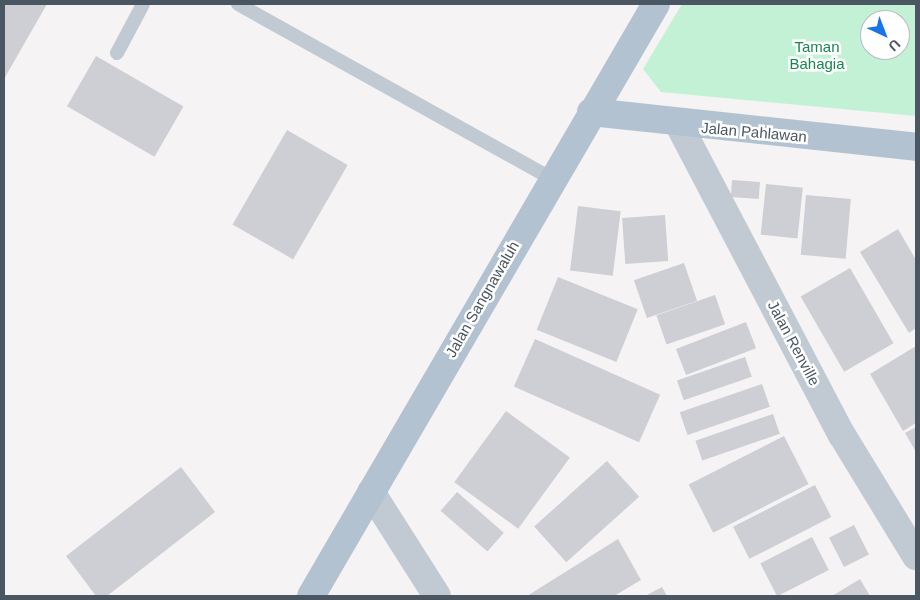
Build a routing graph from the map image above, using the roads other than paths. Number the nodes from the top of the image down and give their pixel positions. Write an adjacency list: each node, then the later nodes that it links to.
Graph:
1 (143, 4): 4 (lane)
2 (238, 4): 8 (lane)
3 (656, 4): 5 (main road, Jalan Sangnawaluh)
4 (116, 53)
5 (591, 112): 6 (main road, Jalan Pahlawan); 8 (main road, Jalan Sangnawaluh)
6 (679, 125): 7 (main road, Jalan Pahlawan); 10 (street, Jalan Renville)
7 (916, 147)
8 (552, 179): 9 (main road, Jalan Sangnawaluh)
9 (371, 492): 11 (main road, Jalan Sangnawaluh); 12 (street)
10 (916, 556)
11 (310, 596)
12 (436, 596)

